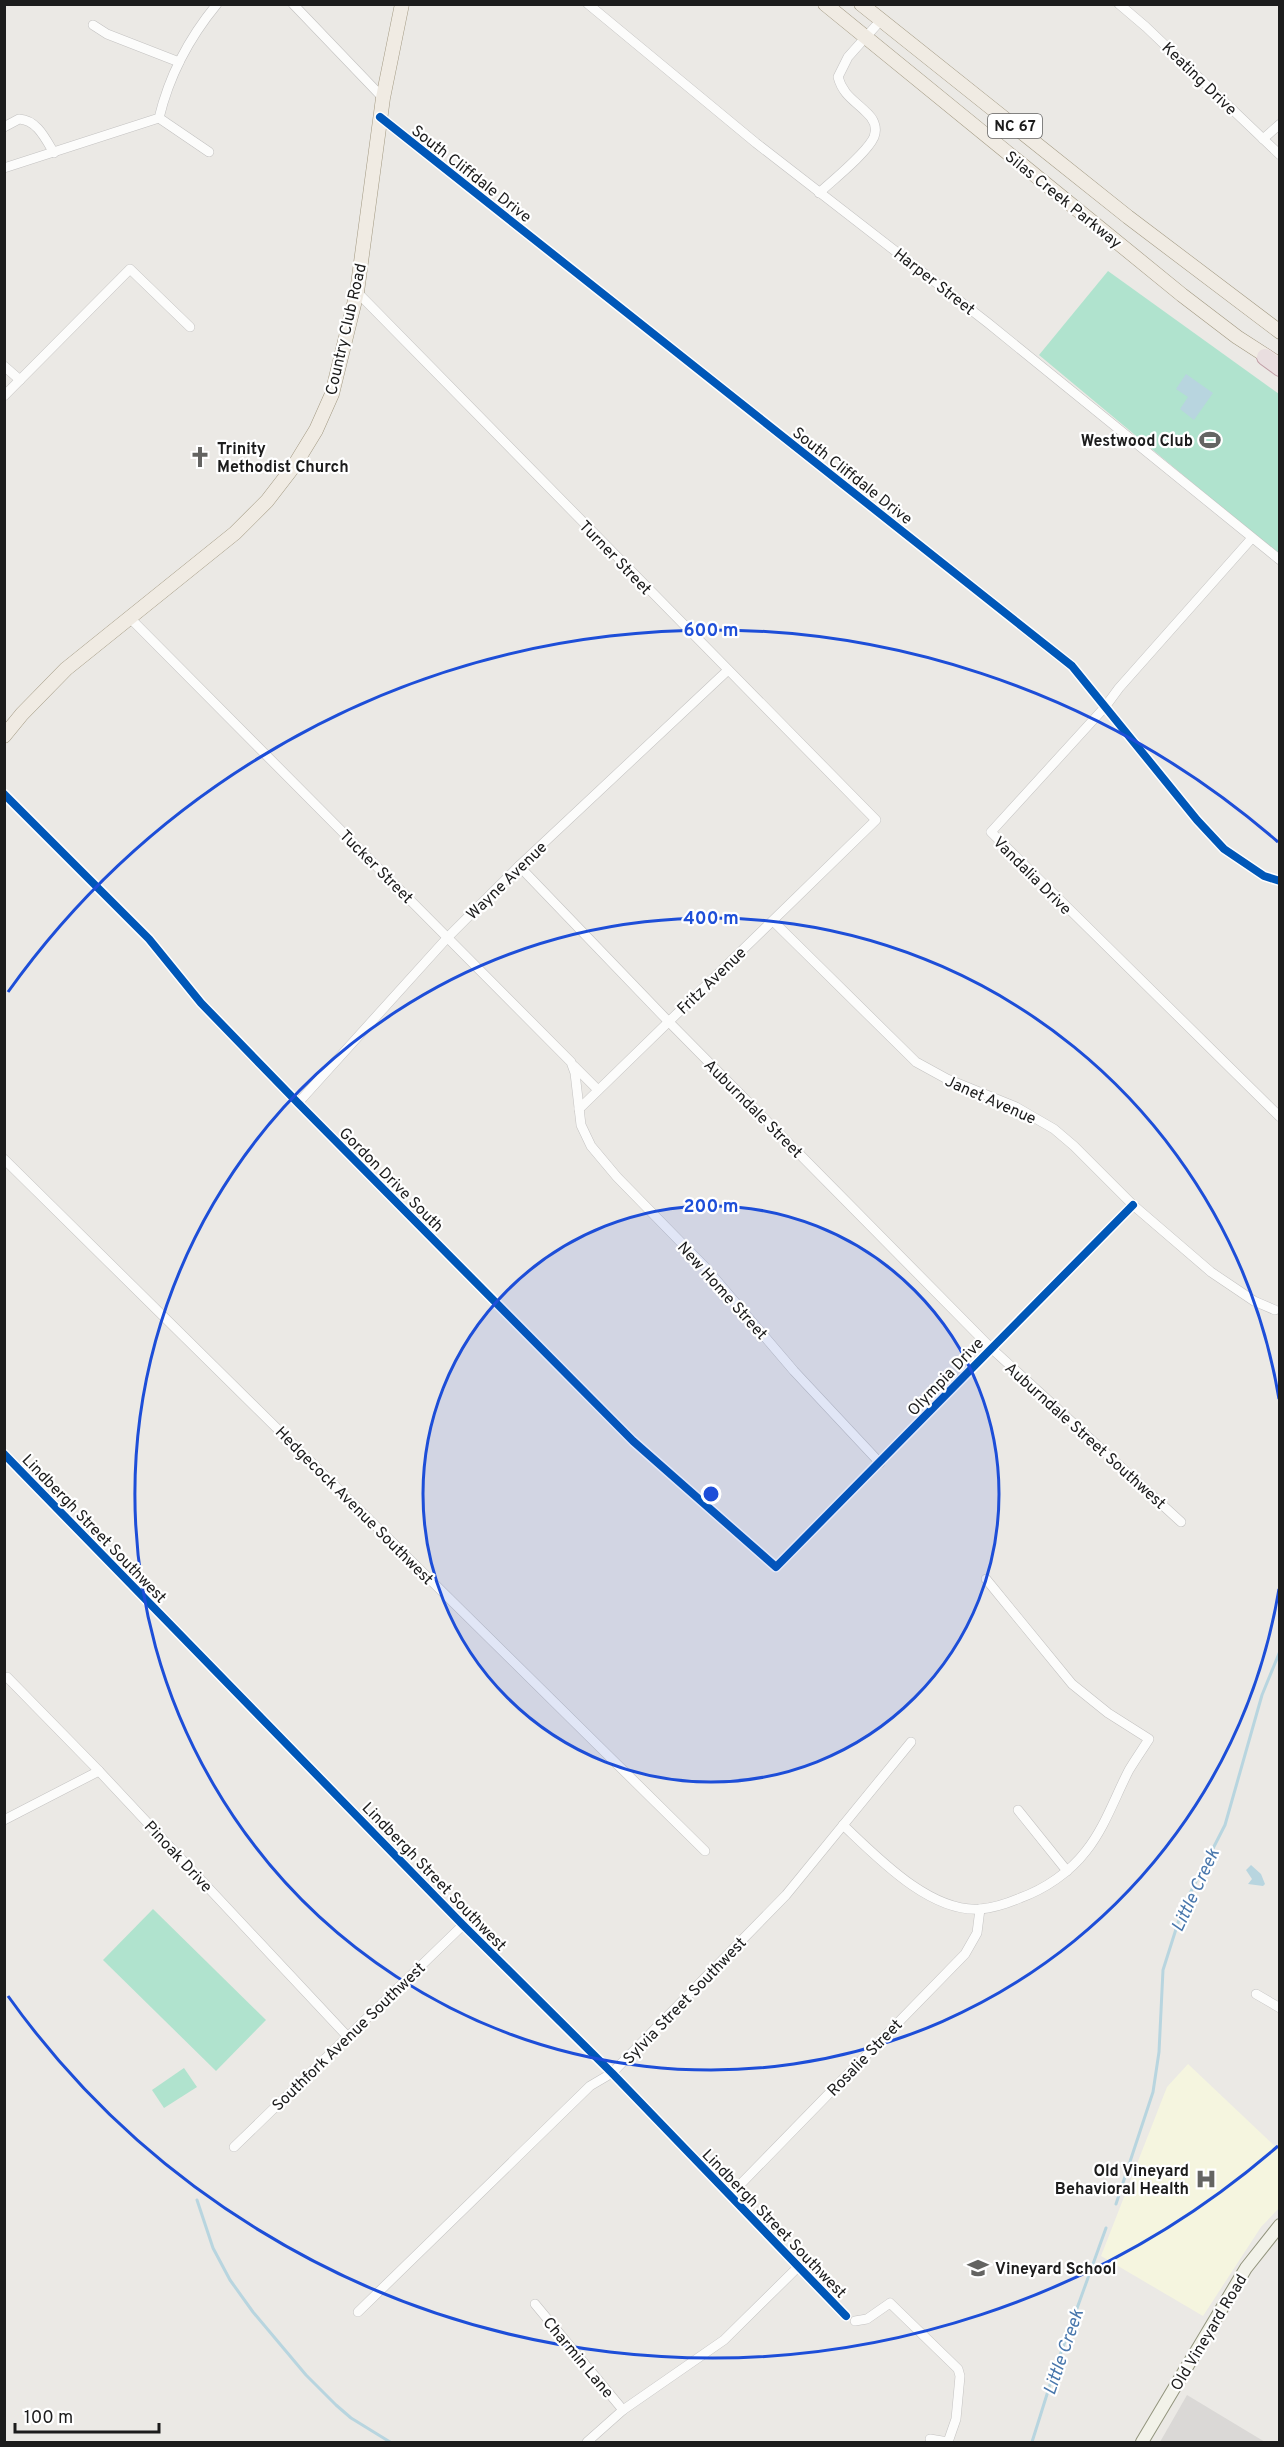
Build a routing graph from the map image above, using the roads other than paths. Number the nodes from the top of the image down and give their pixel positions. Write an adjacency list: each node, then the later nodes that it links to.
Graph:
1 (217, 4): 11 (street)
2 (292, 4): 12 (street)
3 (402, 4): 12 (main road, Country Club Road)
4 (588, 4): 22 (street, Harper Street)
5 (825, 4): 10 (main road, Silas Creek Parkway / NC 67)
6 (861, 4): 8 (main road, Silas Creek Parkway / NC 67)
7 (1119, 4): 17 (street, Keating Drive)
8 (881, 20): 10 (street); 25 (main road, Silas Creek Parkway / NC 67)
9 (93, 25): 11 (street)
10 (866, 39): 22 (street); 26 (main road, Silas Creek Parkway / NC 67)
11 (179, 62): 14 (street)
12 (382, 98): 13 (main road, Country Club Road)
13 (380, 117): 23 (main road, Country Club Road); 34 (street, South Cliffdale Drive)
14 (159, 118): 18 (street); 19 (street)
15 (1280, 124): 17 (street)
16 (4, 127): 19 (street)
17 (1263, 139): 20 (street, Keating Drive)
18 (208, 152)
19 (54, 153): 21 (street)
20 (1280, 155)
21 (4, 168)
22 (819, 193): 30 (street, Harper Street)
23 (357, 292): 32 (main road, Country Club Road); 33 (street, Turner Street)
24 (190, 327): 28 (street)
25 (1280, 332)
26 (1275, 363)
27 (4, 366): 28 (street)
28 (20, 380): 29 (street)
29 (4, 396)
30 (1252, 538): 31 (street, Harper Street); 34 (street, Vandalia Drive)
31 (1280, 560)
32 (130, 618): 35 (main road, Country Club Road); 41 (street, Tucker Street)
33 (727, 671): 37 (street, Turner Street); 38 (street, Wayne Avenue)
34 (1105, 707): 39 (street, South Cliffdale Drive); 47 (street, Vandalia Drive)
35 (4, 736)
36 (4, 794): 45 (street, Gordon Drive South)
37 (876, 820): 40 (street, Fritz Avenue)
38 (519, 866): 41 (street, Wayne Avenue); 42 (street, Auburndale Street)
39 (1280, 881)
40 (773, 921): 42 (street, Fritz Avenue); 49 (street, Janet Avenue)
41 (448, 937): 43 (street, Tucker Street); 45 (street, Wayne Avenue)
42 (668, 1021): 44 (street, Fritz Avenue); 51 (street, Auburndale Street)
43 (571, 1062): 44 (street, Tucker Street); 46 (street)
44 (598, 1090): 46 (street)
45 (298, 1103): 55 (street, Gordon Drive South)
46 (579, 1109): 53 (street, New Home Street)
47 (1280, 1117)
48 (4, 1159): 63 (street, Hedgecock Avenue Southwest)
49 (1133, 1205): 50 (street, Janet Avenue); 51 (street, Olympia Drive)
50 (1275, 1310)
51 (991, 1348): 53 (street, Olympia Drive); 54 (street, Auburndale Street Southwest)
52 (4, 1454): 66 (street, Lindbergh Street Southwest)
53 (880, 1463): 55 (street, Olympia Drive)
54 (1181, 1522)
55 (776, 1567)
56 (986, 1580): 64 (street)
57 (6, 1678): 59 (street, Pinoak Drive)
58 (911, 1742): 62 (street, Sylvia Street Southwest)
59 (99, 1771): 61 (street); 69 (street, Pinoak Drive)
60 (1018, 1810): 64 (street)
61 (4, 1820)
62 (843, 1825): 65 (street); 70 (street, Sylvia Street Southwest)
63 (705, 1851)
64 (1067, 1871): 65 (street)
65 (980, 1909): 72 (street, Rosalie Street)
66 (463, 1925): 69 (street, Southfork Avenue Southwest); 70 (street, Lindbergh Street Southwest)
67 (1256, 1994): 68 (street)
68 (1280, 2008)
69 (348, 2037): 71 (street, Southfork Avenue Southwest)
70 (612, 2073): 72 (street, Lindbergh Street Southwest); 76 (street, Sylvia Street Southwest)
71 (234, 2147)
72 (730, 2195): 74 (street, Lindbergh Street Southwest)
73 (1280, 2225): 81 (street, Old Vineyard Road)
74 (797, 2268): 77 (street); 80 (street, Lindbergh Street Southwest)
75 (535, 2304): 77 (street, Charmin Lane)
76 (358, 2312)
77 (623, 2410): 79 (street)
78 (930, 2439): 80 (street)
79 (587, 2442)
80 (948, 2442)
81 (1142, 2442)

